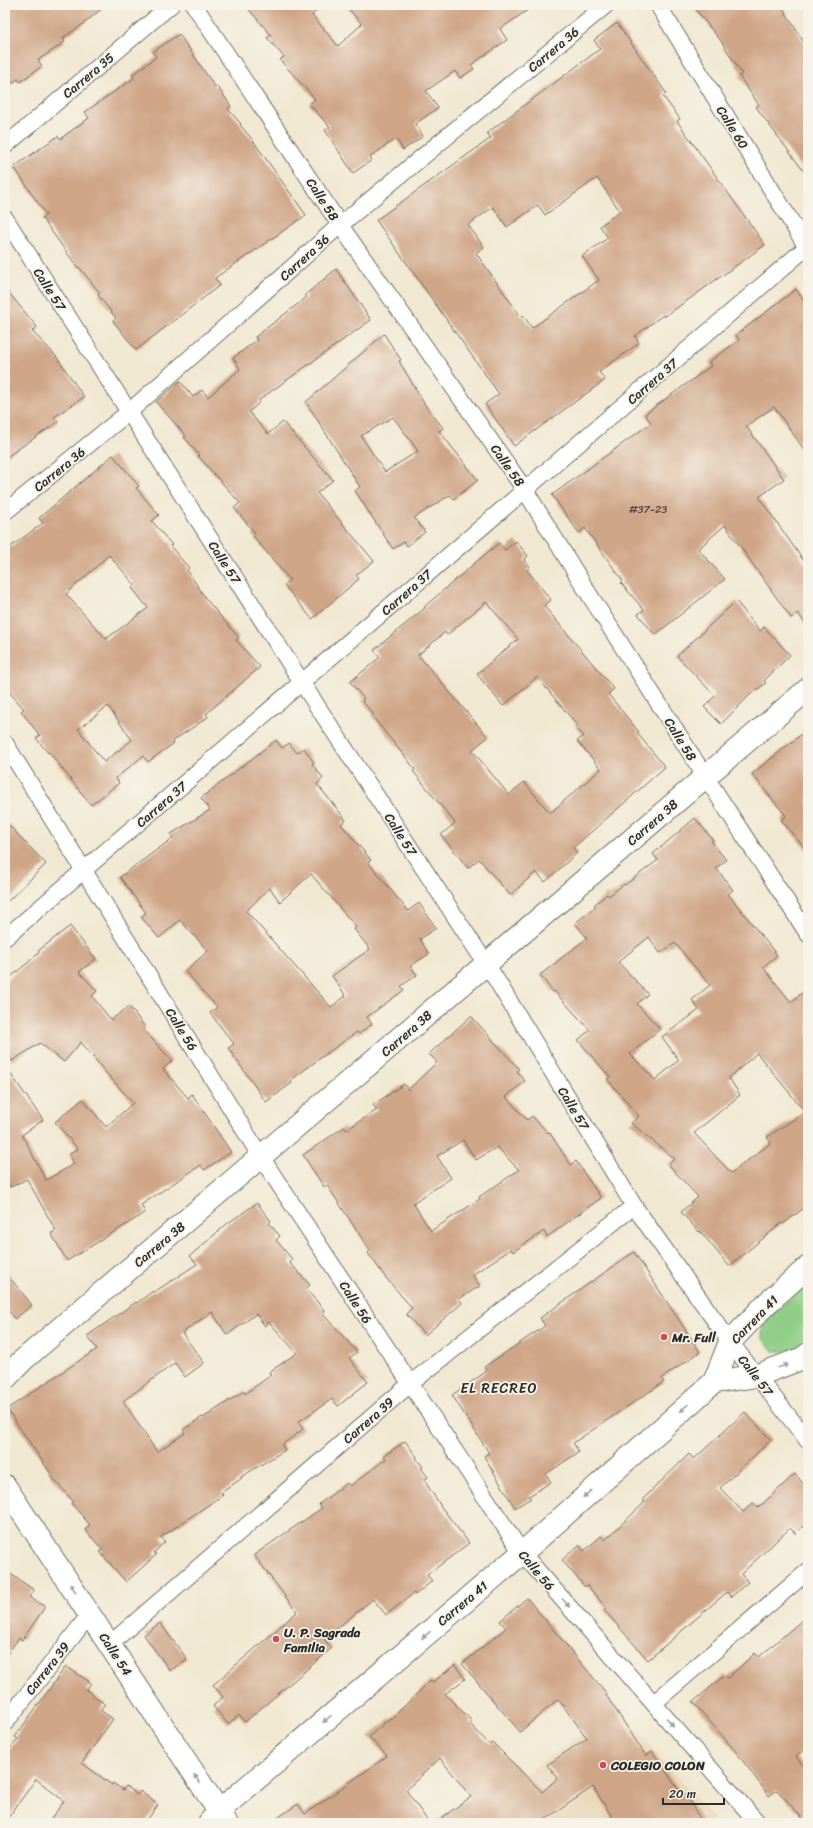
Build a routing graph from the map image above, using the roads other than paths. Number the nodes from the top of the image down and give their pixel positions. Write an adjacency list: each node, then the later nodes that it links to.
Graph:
1 (171, 5): 5 (street, Carrera 35)
2 (194, 5): 7 (street, Calle 58)
3 (606, 5): 7 (street, Carrera 36)
4 (658, 5): 8 (street, Calle 60)
5 (5, 146)
6 (5, 218): 9 (street, Calle 57)
7 (340, 225): 9 (street, Carrera 36); 10 (street, Calle 58)
8 (808, 247): 10 (street, Carrera 37)
9 (129, 412): 11 (street, Carrera 36); 12 (street, Calle 57)
10 (525, 490): 12 (street, Carrera 37); 15 (street, Calle 58)
11 (5, 512)
12 (302, 682): 16 (street, Carrera 37); 19 (street, Calle 57)
13 (808, 689): 15 (street, Carrera 38)
14 (5, 743): 16 (street, Calle 56)
15 (705, 776): 17 (street, Calle 58); 19 (street, Carrera 38)
16 (85, 869): 18 (street, Carrera 37); 20 (street, Calle 56)
17 (808, 934)
18 (5, 938)
19 (486, 964): 20 (street, Carrera 38); 21 (street, Calle 57)
20 (261, 1157): 26 (street, Carrera 38); 28 (street, Calle 56)
21 (634, 1206): 23 (street, Calle 57); 28 (street, Carrera 39)
22 (808, 1267): 23 (street, Carrera 41)
23 (730, 1342): 25 (street, Calle 57); 27 (street, Carrera 41)
24 (808, 1354): 25 (street, one-way to 24)
25 (756, 1376): 27 (street); 29 (street, Calle 57)
26 (5, 1379)
27 (714, 1382): 31 (street, Carrera 41, one-way to 31)
28 (410, 1384): 31 (street, Calle 56); 34 (street, Carrera 39)
29 (808, 1441)
30 (5, 1486): 33 (street, Calle 54, one-way to 30)
31 (522, 1553): 35 (street, Calle 56, one-way to 35); 37 (street, Carrera 41, one-way to 37)
32 (808, 1571): 35 (street)
33 (90, 1614): 34 (street, Calle 54); 36 (street, Carrera 39)
34 (110, 1644): 37 (street, Calle 54, one-way to 34)
35 (654, 1703): 38 (street, Calle 56, one-way to 38)
36 (5, 1723)
37 (218, 1819)
38 (758, 1823)

